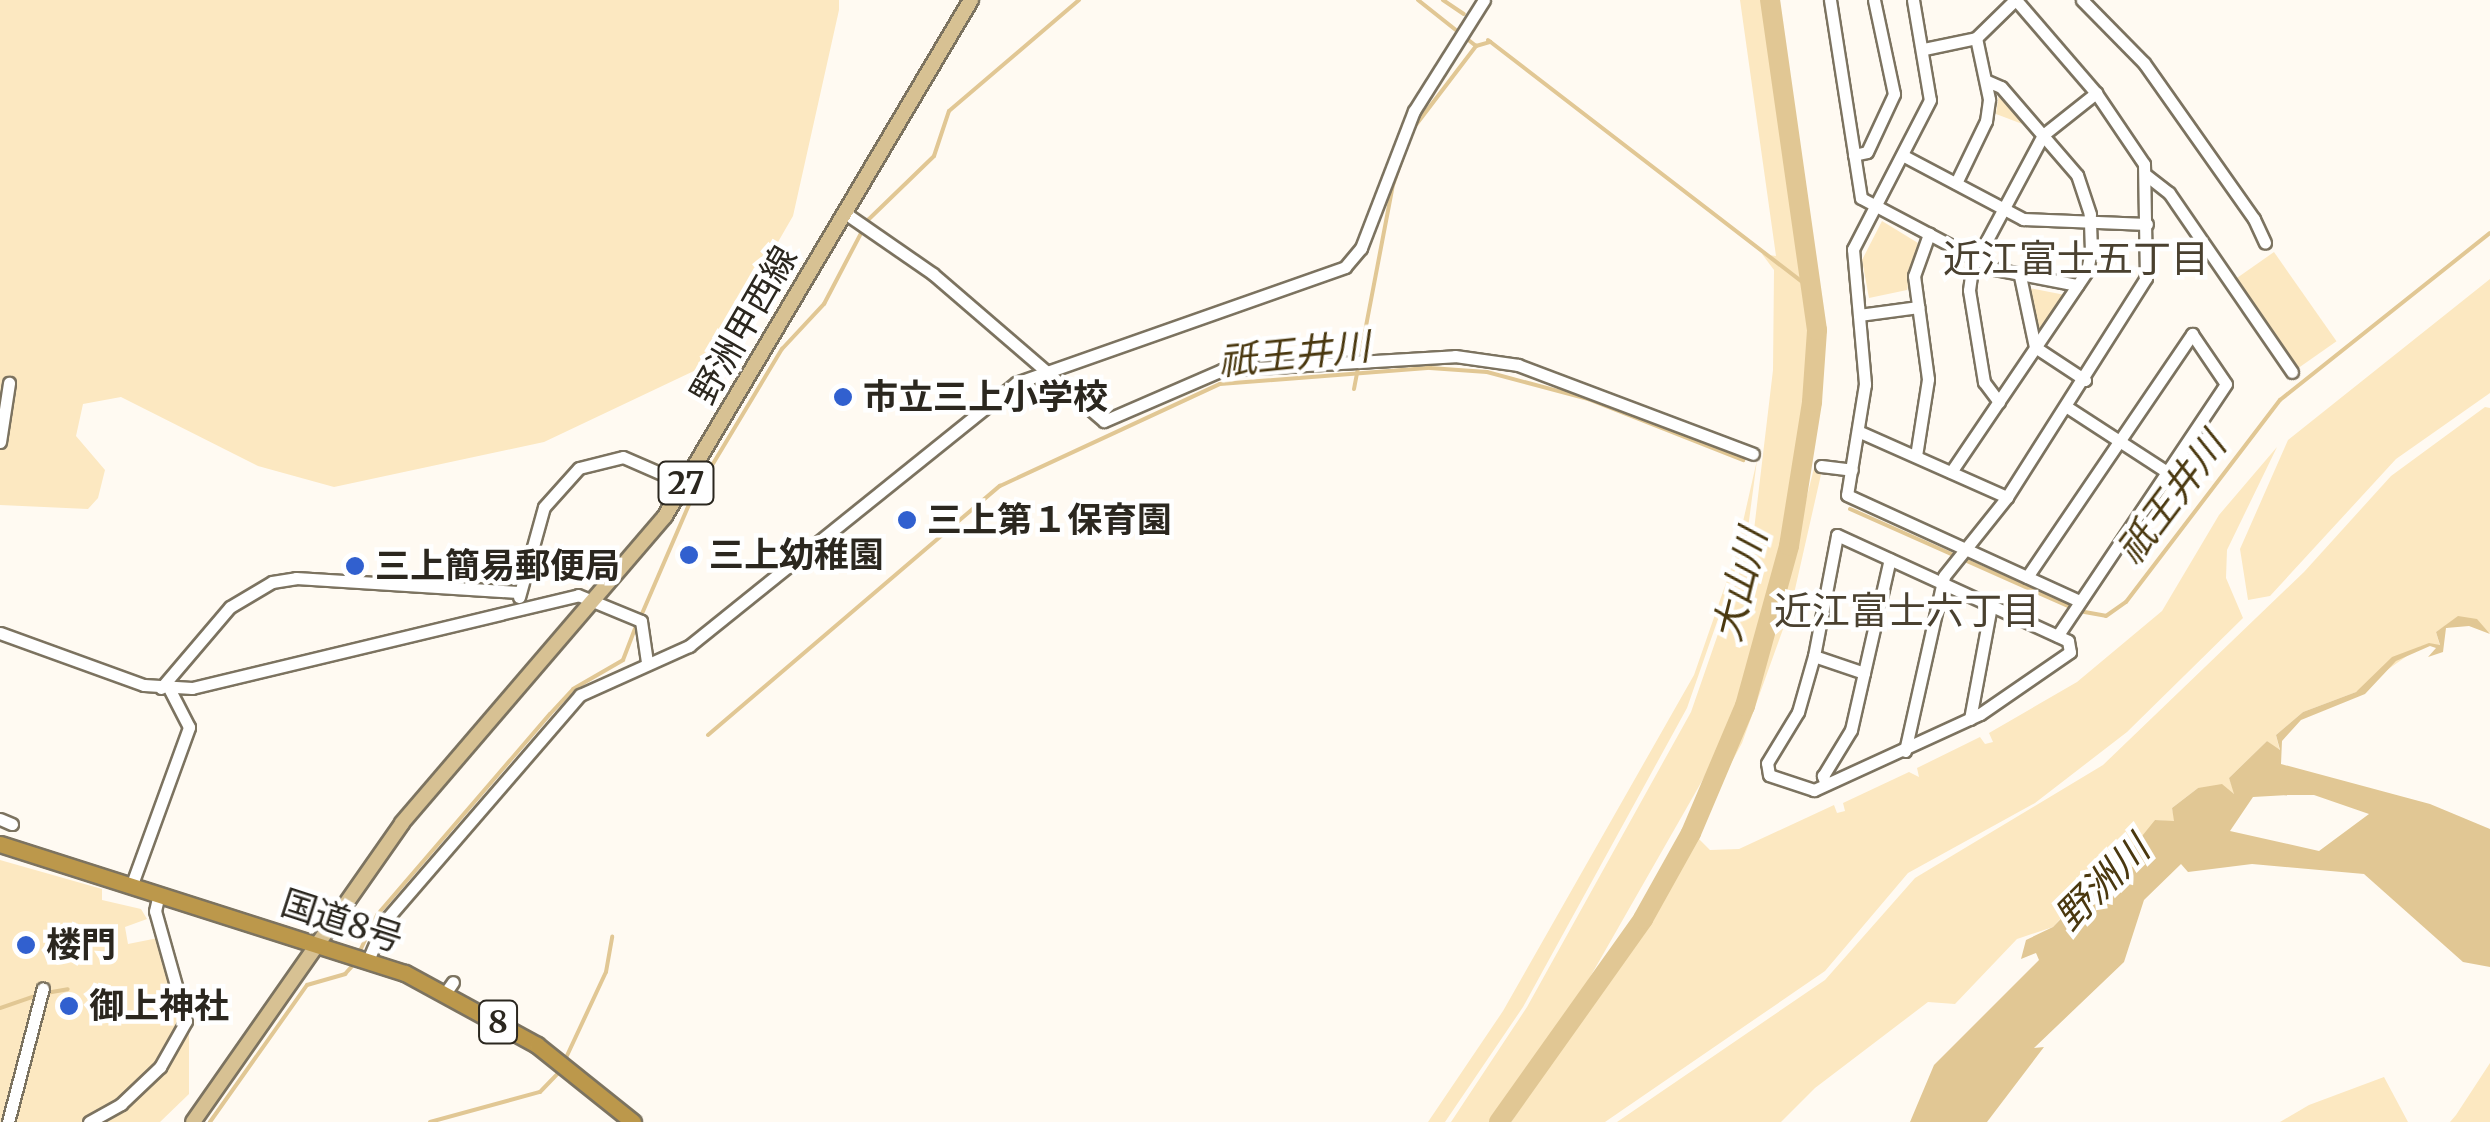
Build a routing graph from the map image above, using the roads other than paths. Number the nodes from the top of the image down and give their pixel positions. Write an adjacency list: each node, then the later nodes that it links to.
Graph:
1 (970, 0): 19 (main road, 野洲甲西線 / 27)
2 (1484, 0): 30 (street)
3 (1830, 0): 13 (street)
4 (1874, 0): 13 (street)
5 (1913, 0): 9 (street)
6 (2016, 0): 8 (street); 11 (street)
7 (2082, 0): 23 (street)
8 (1976, 38): 9 (street); 10 (street)
9 (1924, 50): 14 (street)
10 (1987, 81): 12 (street); 16 (street)
11 (2096, 93): 12 (street); 15 (street)
12 (2043, 135): 18 (street); 20 (street)
13 (1854, 155): 17 (street)
14 (1904, 156): 16 (street); 17 (street)
15 (2146, 175): 21 (street); 31 (street)
16 (1956, 183): 18 (street)
17 (1876, 206): 22 (street); 28 (street)
18 (2004, 209): 20 (street); 24 (street)
19 (845, 213): 30 (street); 45 (main road, 野洲甲西線 / 27)
20 (2090, 224): 21 (street); 26 (street)
21 (2147, 224): 32 (street)
22 (1928, 234): 24 (street); 27 (street)
23 (2265, 243)
24 (1977, 259): 25 (street); 34 (street)
25 (2020, 276): 26 (street); 29 (street)
26 (2077, 285): 29 (street)
27 (1918, 307): 28 (street); 40 (street)
28 (1859, 315): 36 (street)
29 (2036, 347): 32 (street); 34 (street)
30 (1046, 371): 39 (street); 59 (street)
31 (2292, 372)
32 (2084, 380): 35 (street)
33 (9, 384): 38 (street)
34 (1999, 402): 43 (street)
35 (2067, 407): 37 (street); 46 (street)
36 (1860, 432): 40 (street); 42 (street)
37 (2120, 441): 44 (street); 44 (street); 49 (street)
38 (0, 442)
39 (1753, 454)
40 (1916, 456): 43 (street)
41 (1821, 466): 42 (street)
42 (1852, 470): 47 (street)
43 (1951, 472): 46 (street)
44 (2166, 472): 52 (street)
45 (685, 484): 51 (street); 53 (main road, 野洲甲西線 / 27)
46 (2007, 497): 47 (street)
47 (1969, 550): 49 (street); 50 (street)
48 (1890, 559): 50 (street); 58 (street); 60 (street)
49 (2027, 576): 52 (street)
50 (1942, 583): 55 (street); 63 (street)
51 (518, 592): 54 (street); 61 (street)
52 (2080, 600): 57 (street)
53 (590, 602): 54 (street); 59 (street); 68 (main road, 野洲甲西線 / 27)
54 (521, 606): 61 (street)
55 (1990, 606): 57 (street); 62 (street)
56 (0, 633): 61 (street)
57 (2056, 636): 62 (street)
58 (1814, 656): 60 (street); 64 (street)
59 (647, 662): 69 (street)
60 (1864, 673): 64 (street)
61 (166, 689): 66 (street)
62 (1970, 719): 63 (street)
63 (1905, 750): 64 (street)
64 (1826, 784)
65 (0, 844): 66 (highway, 国道8号 / 8)
66 (132, 884): 67 (highway, 国道8号 / 8)
67 (159, 892): 68 (highway, 国道8号 / 8); 72 (street)
68 (318, 943): 69 (highway, 国道8号 / 8); 73 (main road, 野洲甲西線)
69 (369, 958): 74 (highway, 国道8号 / 8)
70 (44, 988): 71 (street)
71 (8, 1122)
72 (89, 1122)
73 (194, 1122)
74 (633, 1122)

